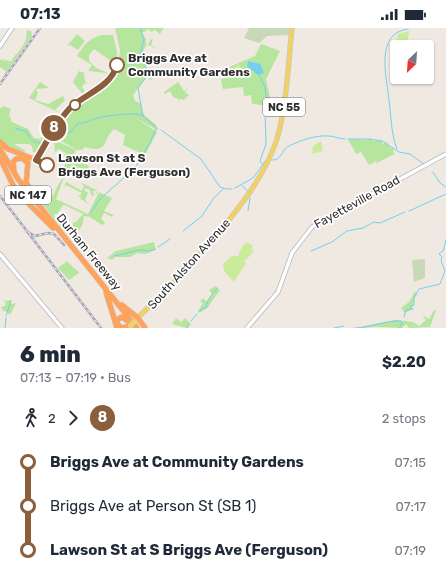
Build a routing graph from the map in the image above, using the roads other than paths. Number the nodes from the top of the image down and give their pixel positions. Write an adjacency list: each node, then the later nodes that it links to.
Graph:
1 (12, 28): 3 (main road)
2 (292, 28): 16 (main road, South Alston Avenue / NC 55)
3 (0, 46)
4 (0, 142): 9 (highway)
5 (0, 149): 11 (highway, Durham Freeway / NC 147)
6 (0, 154): 13 (highway, Durham Freeway / NC 147)
7 (446, 154): 20 (main road, Fayetteville Road)
8 (0, 158): 10 (highway)
9 (36, 160)
10 (13, 185): 12 (highway); 12 (highway)
11 (24, 187): 13 (highway, Durham Freeway / NC 147); 13 (highway)
12 (32, 207): 13 (highway)
13 (60, 233): 15 (highway, Durham Freeway / NC 147)
14 (0, 254): 17 (main road)
15 (108, 293): 16 (highway, Durham Freeway / NC 147); 16 (highway, Durham Freeway / NC 147); 16 (highway); 18 (highway)
16 (135, 323): 19 (highway)
17 (62, 328)
18 (117, 328)
19 (145, 328)
20 (247, 328)

